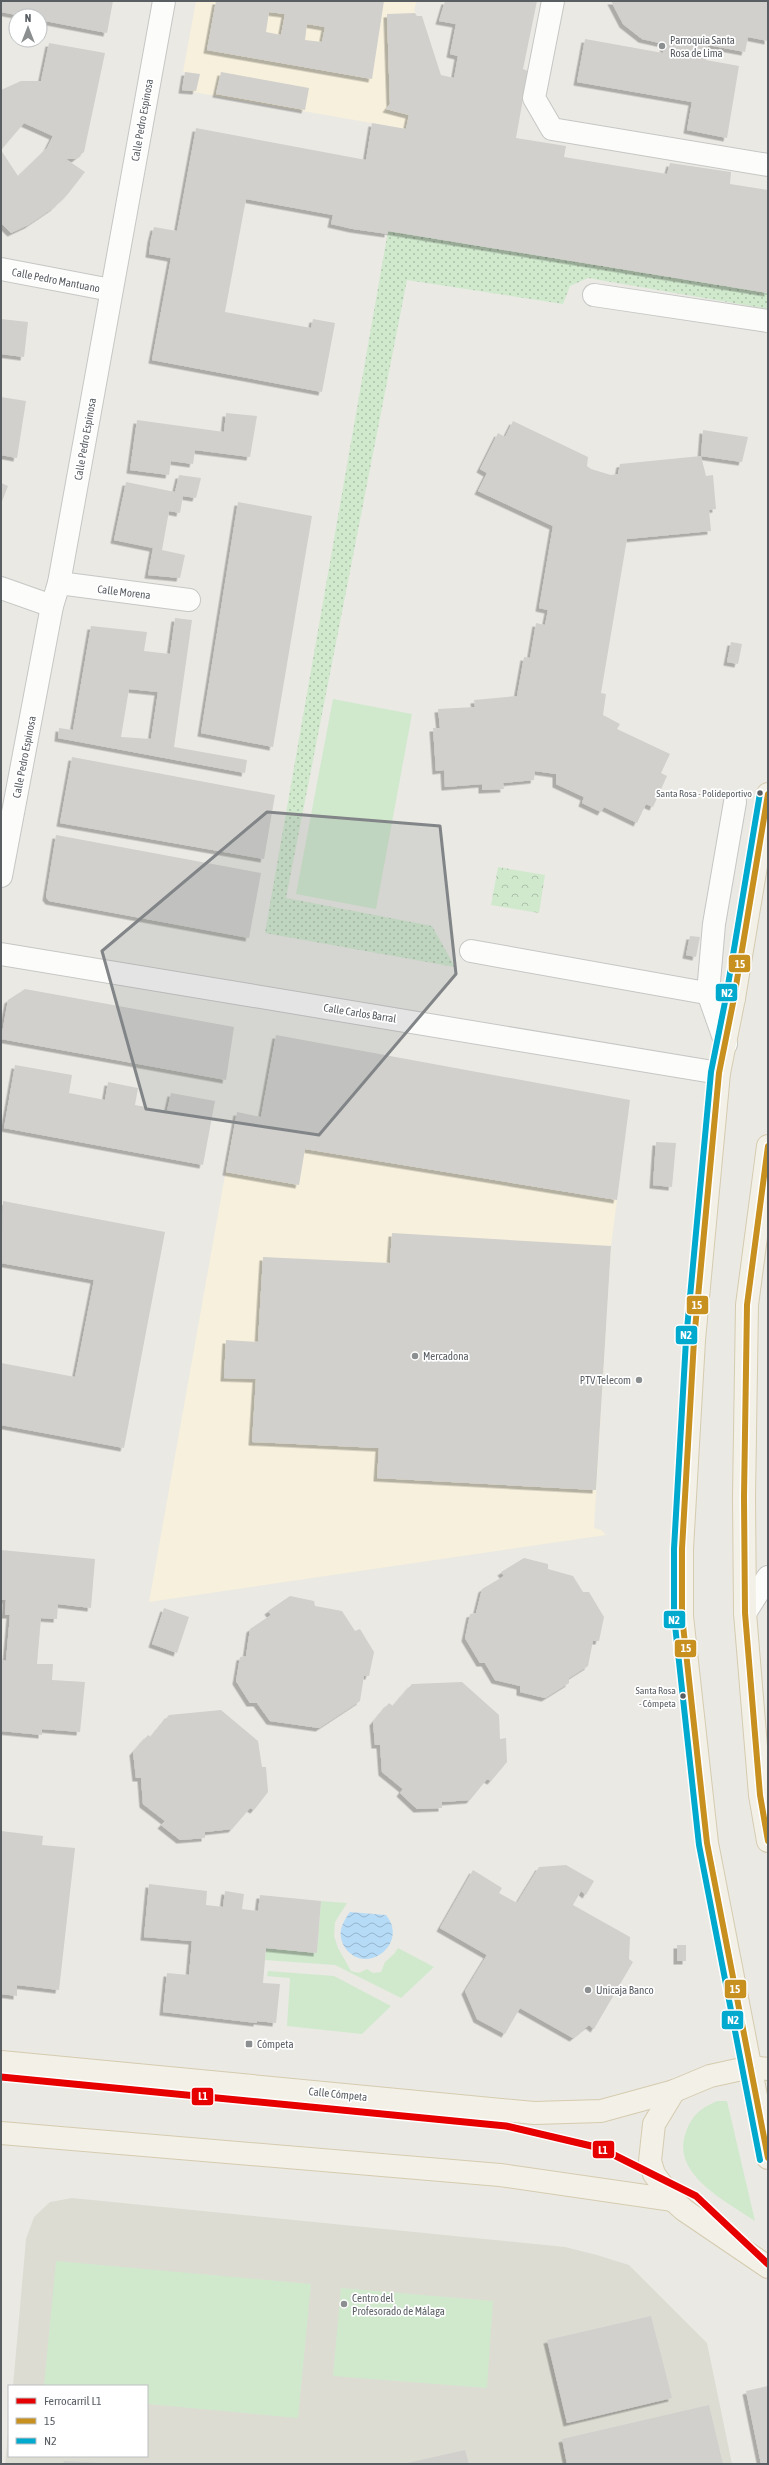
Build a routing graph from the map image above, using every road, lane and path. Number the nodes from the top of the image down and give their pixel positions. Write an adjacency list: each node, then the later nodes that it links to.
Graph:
1 (164, 1): 5 (street, Calle Pedro Espinosa)
2 (553, 1): 3 (street)
3 (768, 165)
4 (1, 269): 5 (street, Calle Pedro Mantuano)
5 (111, 290): 8 (street, Calle Pedro Espinosa)
6 (594, 295): 7 (street)
7 (768, 321)
8 (59, 583): 10 (street, Calle Morena); 11 (street, Calle Pedro Espinosa)
9 (1, 588): 11 (street)
10 (189, 600)
11 (52, 606): 14 (street, Calle Pedro Espinosa)
12 (768, 794): 18 (main road)
13 (735, 802): 17 (street)
14 (1, 876)
15 (471, 951): 17 (street)
16 (1, 954): 20 (street, Calle Carlos Barral)
17 (708, 993): 18 (street); 19 (street)
18 (734, 998): 19 (main road)
19 (726, 1044): 20 (main road)
20 (719, 1073): 26 (main road)
21 (768, 1146): 23 (main road)
22 (768, 1577): 23 (street)
23 (745, 1613): 24 (main road)
24 (768, 1841)
25 (1, 2062): 27 (main road, Calle Cómpeta)
26 (759, 2068): 27 (main road, Calle Cómpeta); 29 (main road)
27 (674, 2091): 30 (main road)
28 (1, 2133): 30 (main road)
29 (768, 2158)
30 (673, 2200): 31 (main road)
31 (768, 2267)

